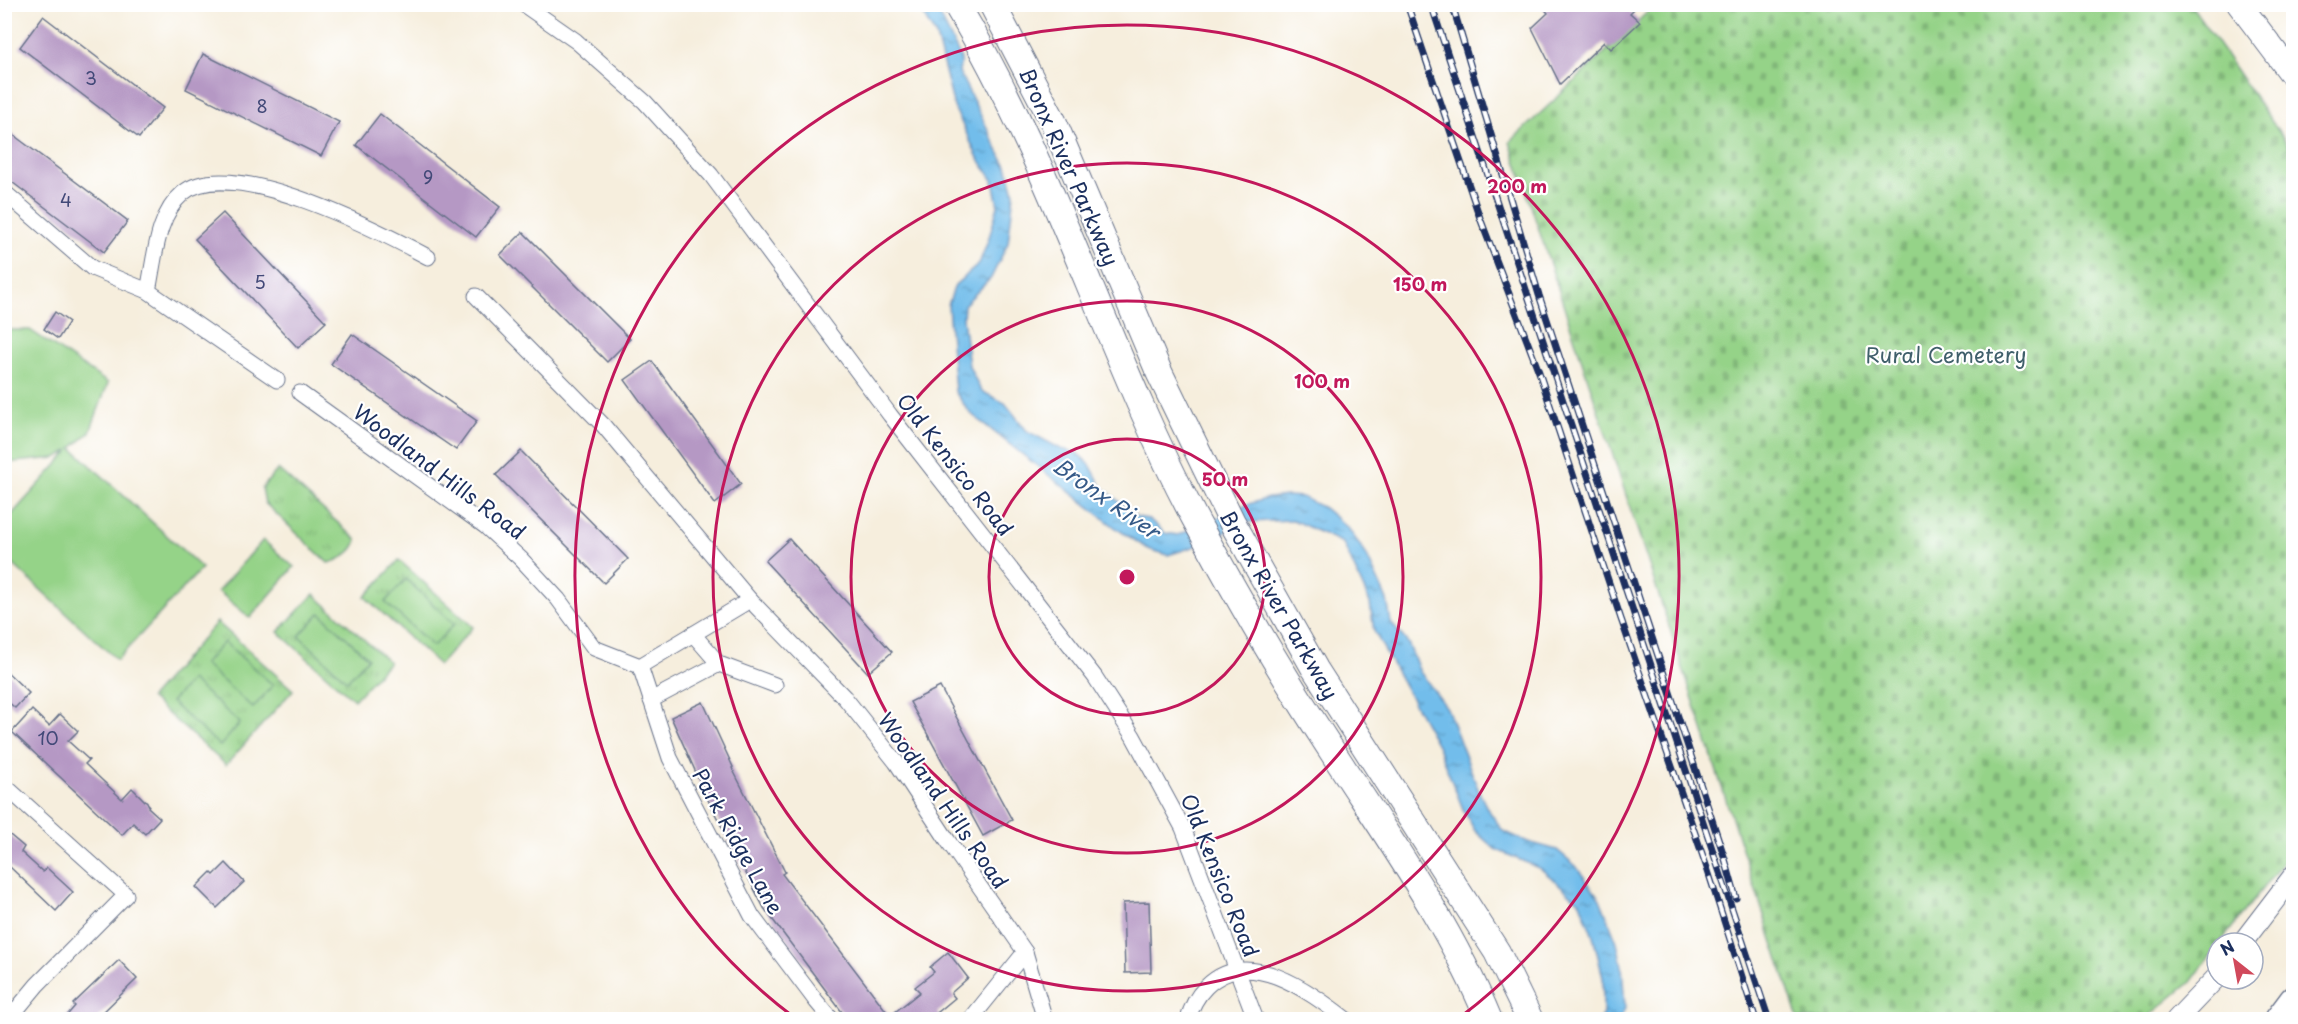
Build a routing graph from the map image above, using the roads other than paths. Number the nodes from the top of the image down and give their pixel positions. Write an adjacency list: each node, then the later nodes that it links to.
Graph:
1 (523, 4): 22 (street, Old Kensico Road)
2 (956, 4): 32 (highway, Bronx River Parkway)
3 (992, 4): 33 (highway, Bronx River Parkway)
4 (2239, 4): 5 (main road)
5 (2294, 77)
6 (4, 192): 8 (street)
7 (428, 257): 8 (street)
8 (148, 291): 10 (street)
9 (476, 296): 12 (street, Woodland Hills Road)
10 (277, 380)
11 (300, 393): 15 (street, Woodland Hills Road)
12 (750, 600): 13 (street); 21 (street, Woodland Hills Road)
13 (693, 634): 14 (street); 15 (street)
14 (718, 664): 16 (street); 17 (street)
15 (640, 666): 17 (street, Park Ridge Lane)
16 (775, 685)
17 (651, 700): 26 (street, Park Ridge Lane)
18 (4, 785): 25 (street)
19 (2294, 875): 20 (street)
20 (2251, 931)
21 (1025, 952): 27 (street); 28 (street, Woodland Hills Road)
22 (1238, 970): 29 (street); 30 (street, Old Kensico Road); 31 (street)
23 (2205, 990): 34 (street)
24 (2294, 1000): 35 (highway)
25 (8, 1020)
26 (832, 1020)
27 (970, 1020)
28 (1045, 1020)
29 (1188, 1020)
30 (1257, 1020)
31 (1347, 1020)
32 (1489, 1020)
33 (1530, 1020)
34 (2176, 1020)
35 (2280, 1020)

